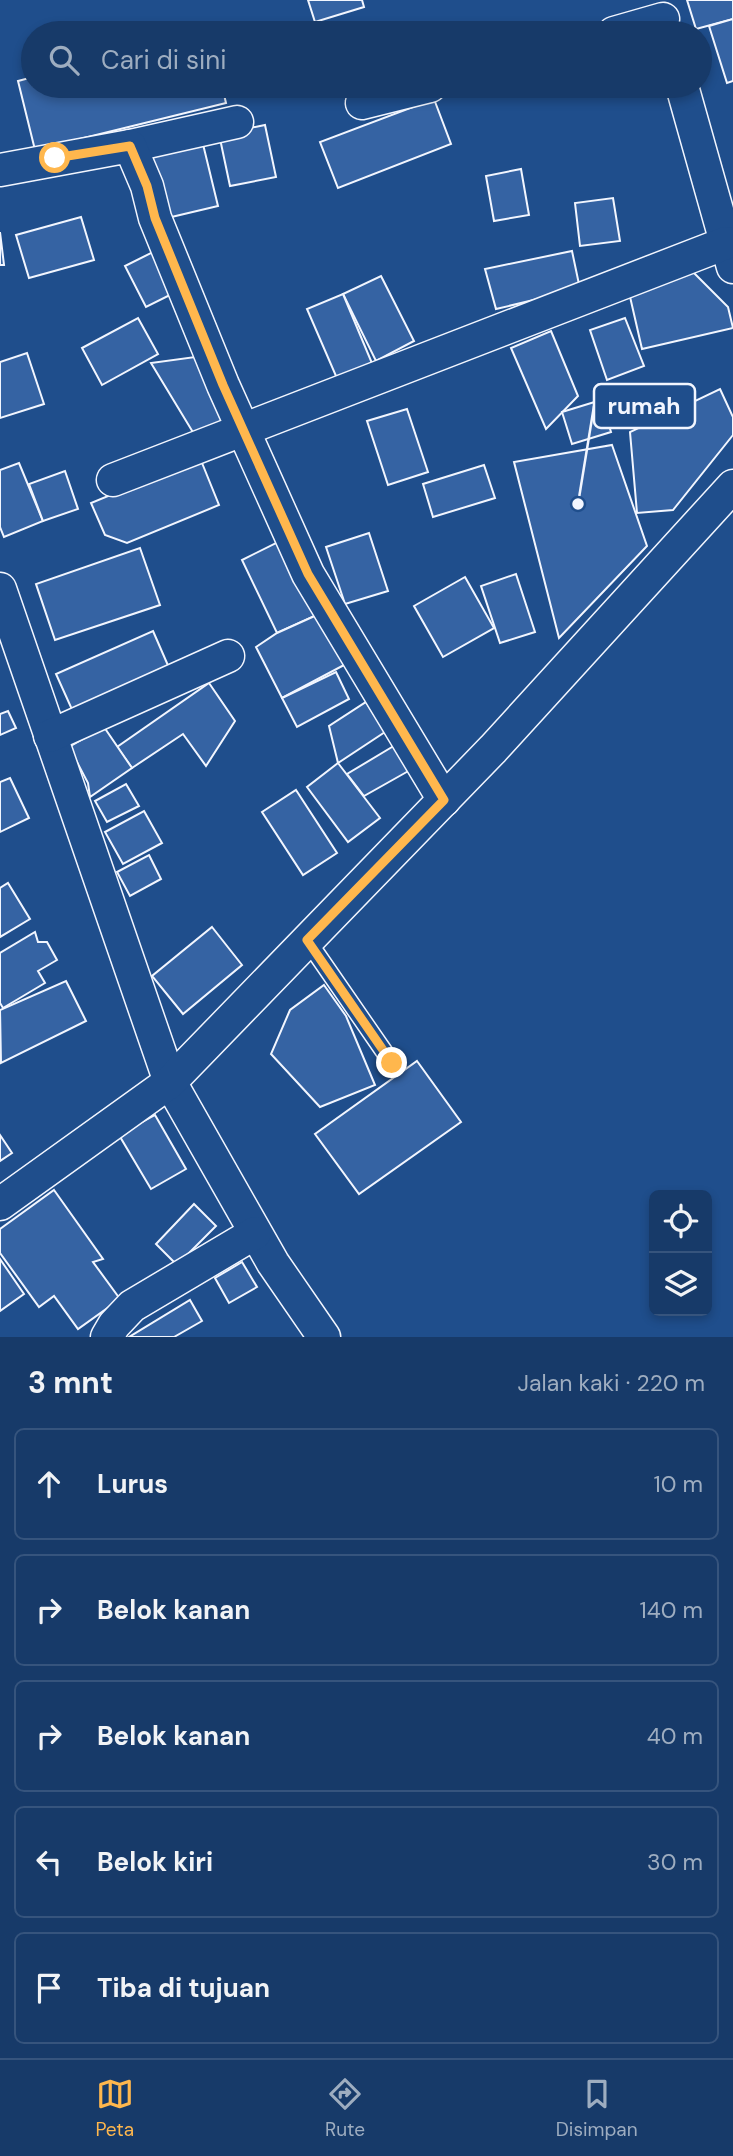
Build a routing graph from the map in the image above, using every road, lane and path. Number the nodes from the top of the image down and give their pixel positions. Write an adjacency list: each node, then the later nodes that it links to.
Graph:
1 (382, 98): 3 (street)
2 (685, 98): 7 (street)
3 (362, 103)
4 (236, 122): 5 (street)
5 (130, 146): 6 (street); 8 (street)
6 (0, 170)
7 (730, 255): 8 (street)
8 (243, 430): 9 (street); 14 (street)
9 (113, 480)
10 (733, 486): 14 (street)
11 (0, 589): 13 (street)
12 (228, 656): 13 (street)
13 (50, 736): 17 (street)
14 (444, 800): 15 (street)
15 (307, 940): 16 (lane); 17 (street)
16 (392, 1063)
17 (170, 1082): 18 (street); 19 (street)
18 (0, 1204)
19 (255, 1233): 20 (street); 21 (street)
20 (107, 1337)
21 (324, 1337)

